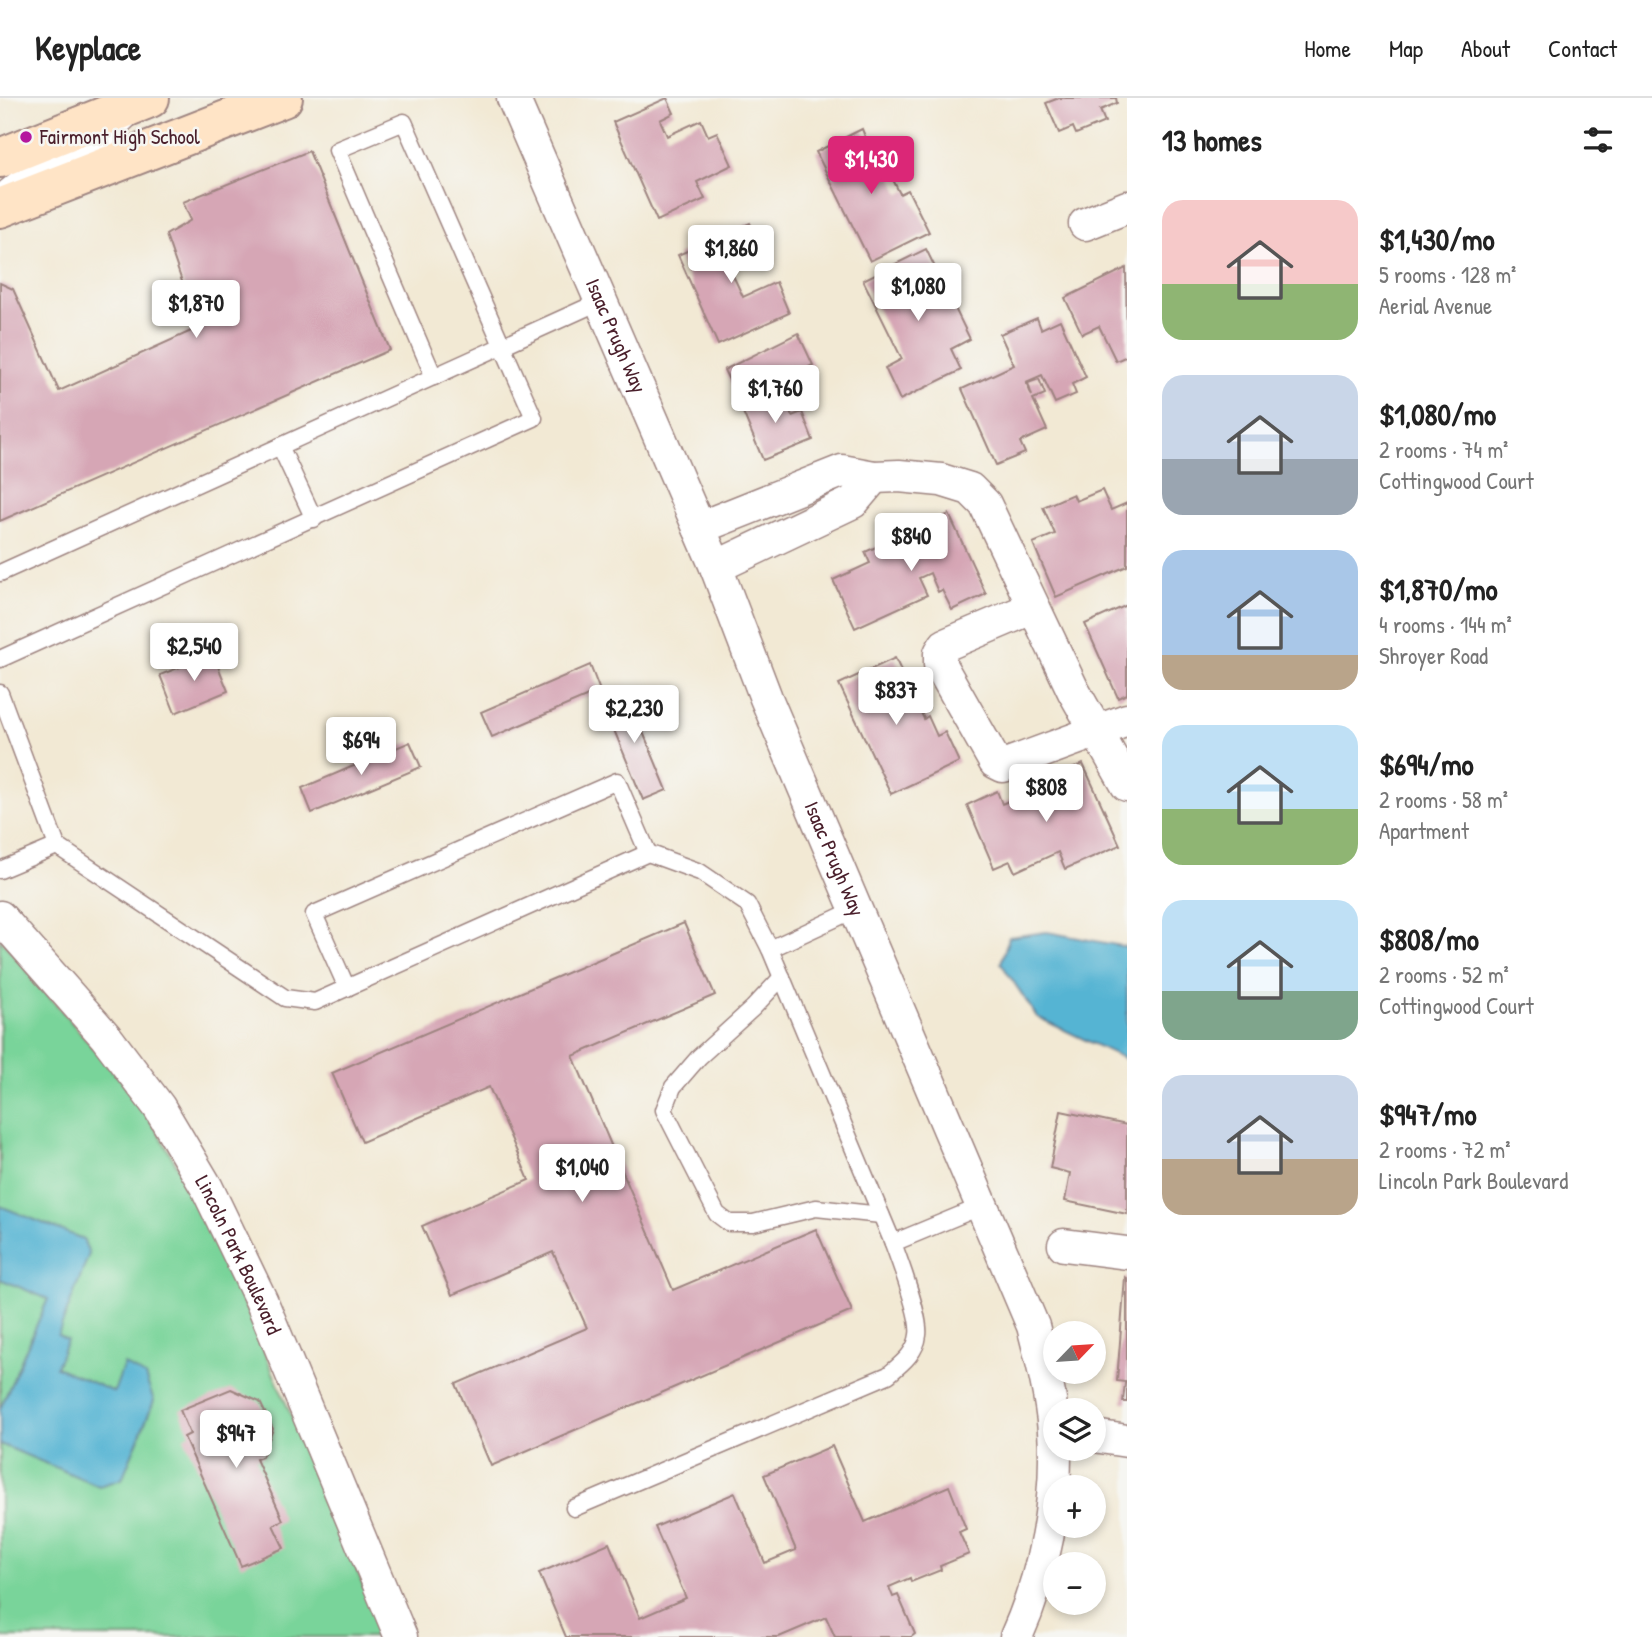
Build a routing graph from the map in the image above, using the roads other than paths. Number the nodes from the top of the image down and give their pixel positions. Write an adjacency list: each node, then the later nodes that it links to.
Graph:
1 (282, 98): 6 (main road)
2 (513, 98): 9 (street, Isaac Prugh Way)
3 (142, 100): 4 (main road); 5 (lane)
4 (0, 158)
5 (0, 193)
6 (0, 208)
7 (1127, 208): 8 (street)
8 (1085, 224)
9 (601, 301): 10 (lane); 15 (street, Isaac Prugh Way)
10 (501, 346): 11 (lane); 11 (lane); 14 (lane)
11 (434, 377): 12 (lane)
12 (280, 446): 14 (lane); 17 (lane)
13 (874, 477): 15 (street); 16 (street); 18 (street)
14 (314, 519): 19 (lane)
15 (699, 528): 16 (street, Isaac Prugh Way)
16 (716, 567): 27 (street, Isaac Prugh Way)
17 (0, 573)
18 (1032, 608): 22 (street); 22 (street)
19 (0, 659)
20 (0, 694): 24 (lane)
21 (1127, 720): 22 (street)
22 (1096, 731): 23 (street)
23 (1127, 785)
24 (58, 846): 26 (lane); 31 (lane)
25 (648, 853): 29 (lane); 31 (lane); 31 (lane)
26 (0, 870)
27 (856, 909): 29 (lane); 32 (street, Isaac Prugh Way)
28 (0, 917): 42 (street, Lincoln Park Boulevard)
29 (770, 949): 30 (lane)
30 (782, 977): 33 (lane); 33 (lane)
31 (346, 988)
32 (982, 1206): 34 (lane); 37 (street, Isaac Prugh Way)
33 (881, 1215): 34 (lane)
34 (893, 1243): 41 (lane)
35 (1064, 1245): 36 (street)
36 (1127, 1253)
37 (1050, 1398)
38 (1106, 1438): 39 (street)
39 (1127, 1441)
40 (1054, 1461): 43 (street, Isaac Prugh Way)
41 (574, 1508)
42 (401, 1637)
43 (1016, 1637)

